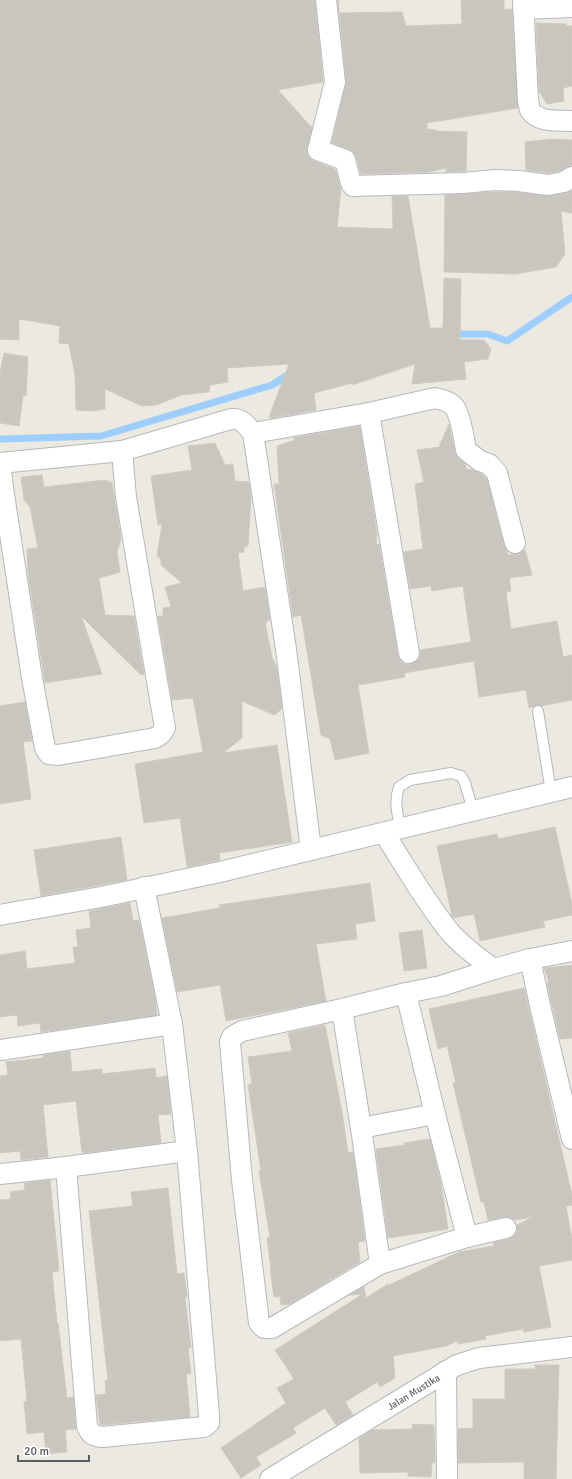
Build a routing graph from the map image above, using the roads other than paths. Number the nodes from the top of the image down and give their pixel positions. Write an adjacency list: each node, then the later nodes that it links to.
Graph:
1 (326, 0): 5 (street)
2 (523, 5): 3 (street); 4 (street)
3 (572, 7)
4 (572, 121)
5 (572, 177)
6 (369, 413): 7 (street); 10 (street); 11 (street)
7 (253, 433): 8 (street); 17 (street)
8 (122, 451): 9 (street); 9 (street)
9 (0, 463)
10 (514, 543)
11 (409, 653)
12 (538, 712): 14 (lane)
13 (572, 788): 14 (street)
14 (551, 792): 15 (street)
15 (473, 811): 16 (street); 16 (lane)
16 (392, 831): 17 (street); 22 (street)
17 (310, 850): 18 (street)
18 (144, 887): 19 (street); 25 (street)
19 (0, 915)
20 (572, 951): 21 (street)
21 (530, 959): 22 (street); 29 (street)
22 (494, 969): 23 (street)
23 (406, 993): 24 (street); 27 (street)
24 (342, 1009): 28 (street); 35 (street)
25 (172, 1024): 26 (street); 30 (street)
26 (0, 1050)
27 (435, 1114): 28 (street); 34 (street)
28 (362, 1128): 35 (street)
29 (572, 1139)
30 (187, 1151): 31 (street); 31 (street)
31 (66, 1167): 32 (street)
32 (0, 1174)
33 (506, 1228): 34 (street)
34 (467, 1237): 35 (street)
35 (380, 1264)
36 (572, 1347): 37 (street, Jalan Mustika)
37 (446, 1371): 38 (street, Jalan Mustika); 39 (street)
38 (270, 1479)
39 (447, 1479)

